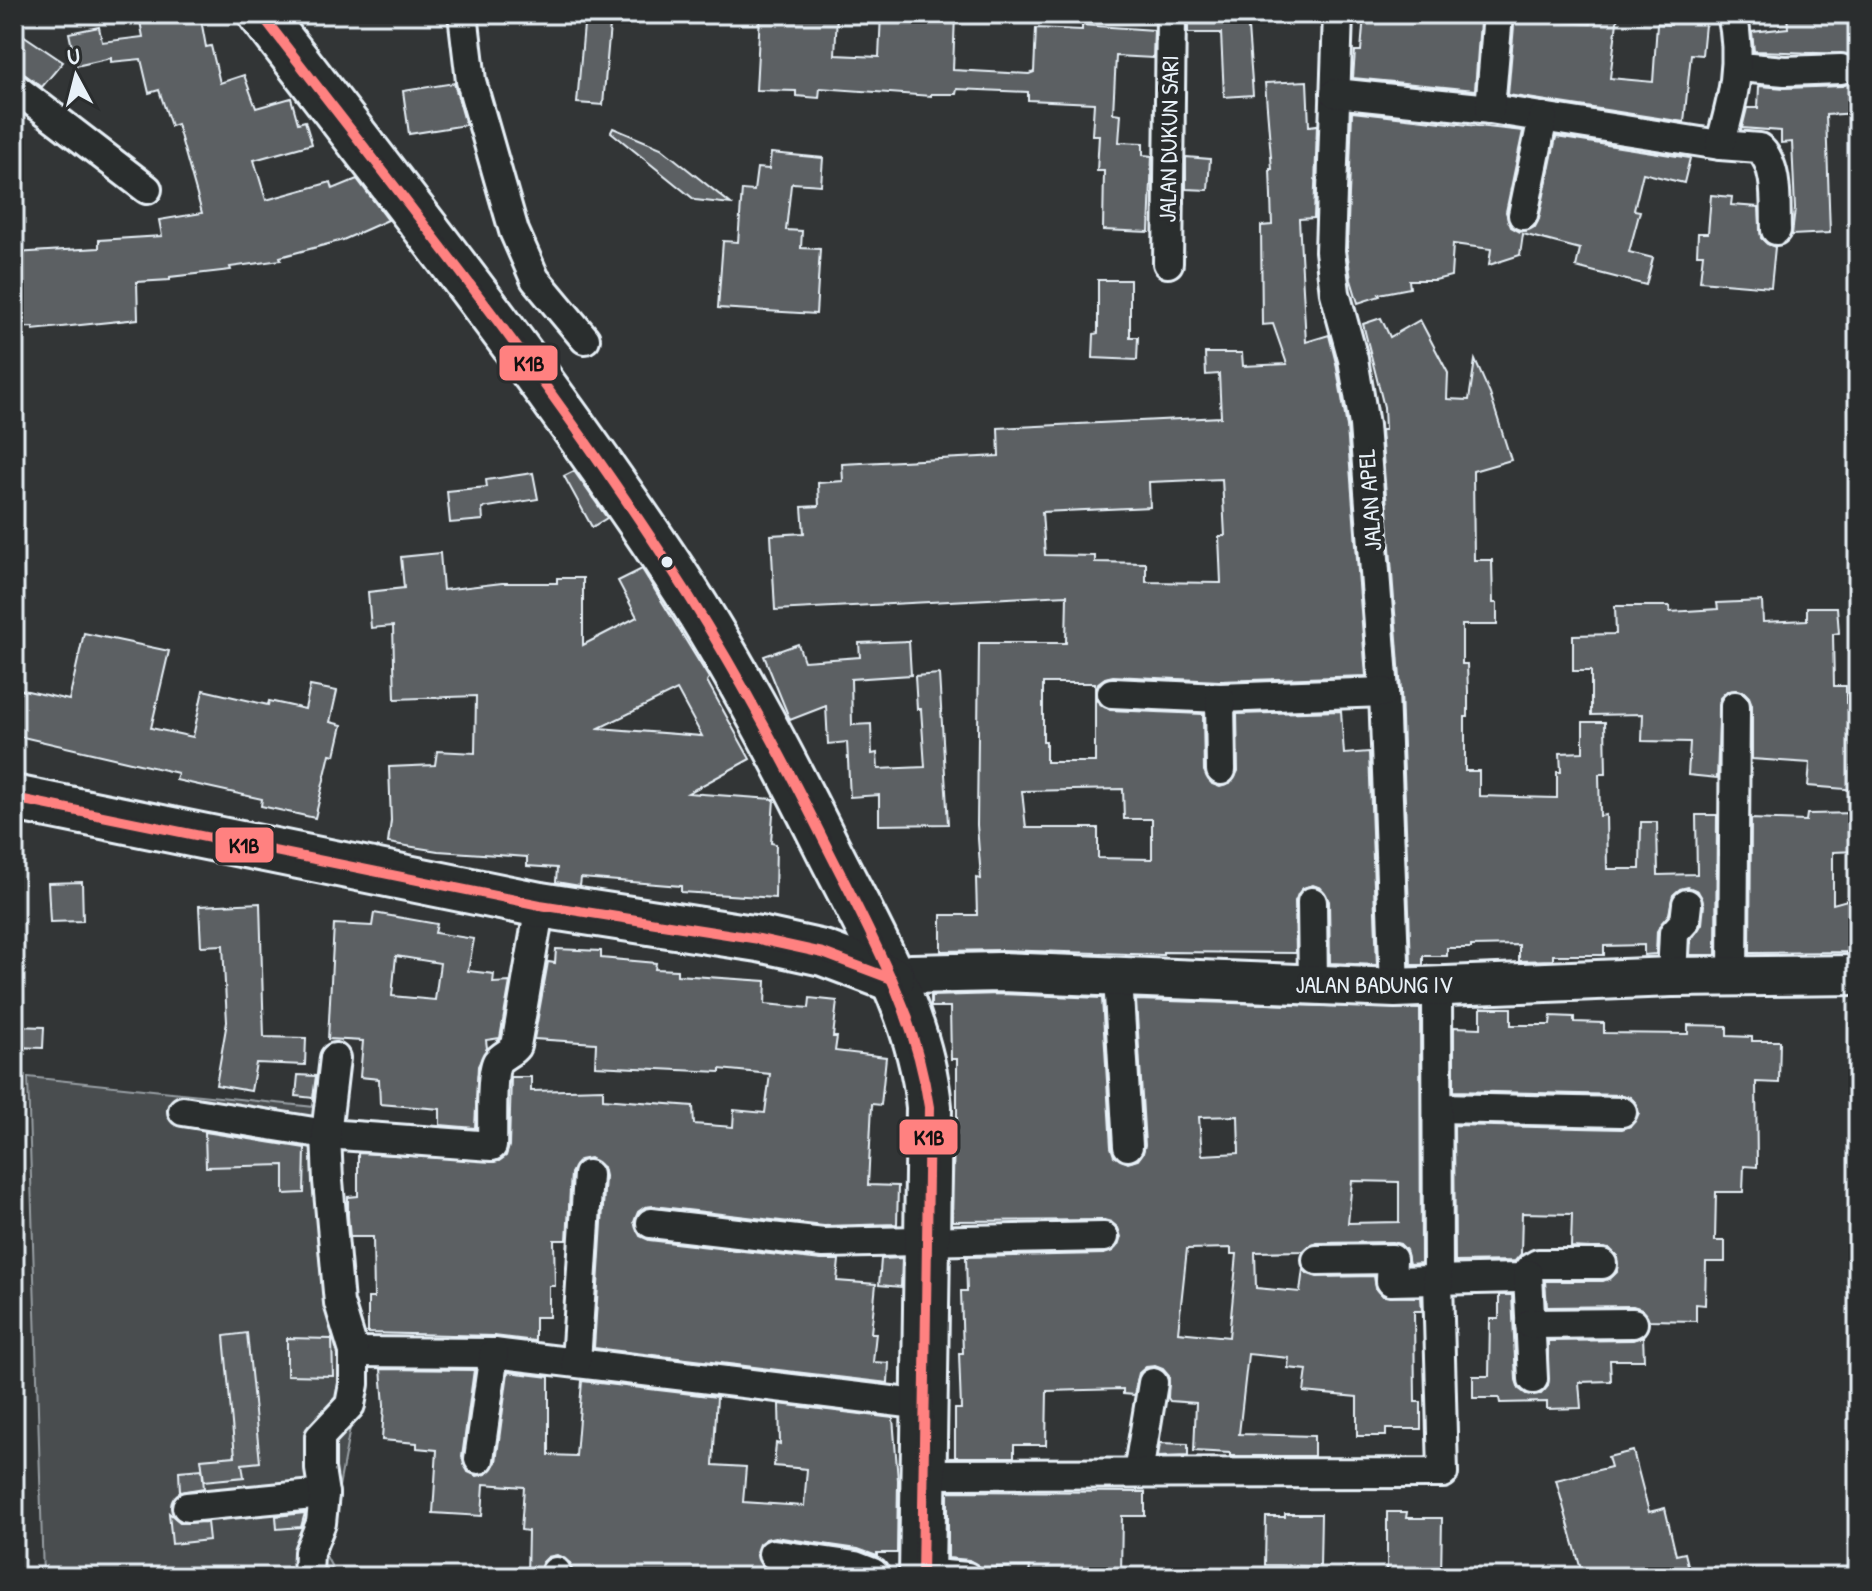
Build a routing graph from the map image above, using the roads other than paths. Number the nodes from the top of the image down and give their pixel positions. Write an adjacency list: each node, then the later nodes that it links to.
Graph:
1 (261, 14): 25 (highway)
2 (463, 14): 18 (street)
3 (1171, 14): 17 (street, JALAN DUKUN SARI)
4 (1338, 14): 10 (street, JALAN APEL)
5 (1498, 14): 11 (street)
6 (1732, 14): 7 (street)
7 (1739, 67): 8 (street); 13 (street)
8 (1841, 69)
9 (14, 87): 14 (street)
10 (1335, 93): 11 (street); 19 (street, JALAN APEL)
11 (1490, 109): 12 (street)
12 (1543, 117): 13 (street); 15 (street)
13 (1709, 142): 16 (street)
14 (147, 189)
15 (1523, 215)
16 (1776, 230)
17 (1168, 263)
18 (585, 339)
19 (1384, 692): 21 (street); 37 (street, JALAN APEL)
20 (1112, 693): 21 (street)
21 (1220, 698): 23 (street)
22 (1735, 706): 32 (street)
23 (1221, 770)
24 (14, 798): 28 (highway)
25 (842, 877): 29 (highway); 34 (highway)
26 (1312, 902): 35 (street)
27 (1687, 904): 31 (street)
28 (540, 905): 29 (highway); 42 (street)
29 (759, 939): 34 (highway)
30 (1858, 975): 32 (street, JALAN BADUNG IV)
31 (1672, 977): 32 (street, JALAN BADUNG IV); 36 (street, JALAN BADUNG IV)
32 (1733, 977)
33 (1118, 978): 34 (street, JALAN BADUNG IV); 35 (street, JALAN BADUNG IV); 43 (street)
34 (892, 979): 47 (highway)
35 (1313, 986): 37 (street, JALAN BADUNG IV)
36 (1437, 987): 37 (street, JALAN BADUNG IV); 39 (street)
37 (1395, 988)
38 (335, 1058): 42 (street)
39 (1439, 1108): 41 (street); 51 (street)
40 (183, 1111): 42 (street)
41 (1622, 1112)
42 (326, 1134): 54 (street)
43 (1128, 1146)
44 (588, 1175): 56 (street)
45 (651, 1223): 47 (street)
46 (1104, 1237): 47 (street)
47 (927, 1243): 59 (highway)
48 (1317, 1260): 51 (street)
49 (1602, 1264): 50 (street)
50 (1528, 1274): 51 (street); 53 (street)
51 (1438, 1280): 61 (street)
52 (1633, 1323): 53 (street)
53 (1530, 1324): 57 (street)
54 (354, 1352): 55 (street); 63 (street)
55 (494, 1353): 56 (street); 60 (street)
56 (576, 1362): 59 (street)
57 (1533, 1379)
58 (1153, 1383): 61 (street)
59 (925, 1405): 62 (highway)
60 (479, 1459)
61 (1138, 1473): 62 (street)
62 (924, 1474): 66 (highway)
63 (324, 1494): 64 (street); 67 (street)
64 (187, 1507)
65 (773, 1554): 68 (street)
66 (922, 1575): 69 (street)
67 (308, 1577)
68 (876, 1577)
69 (967, 1577)

